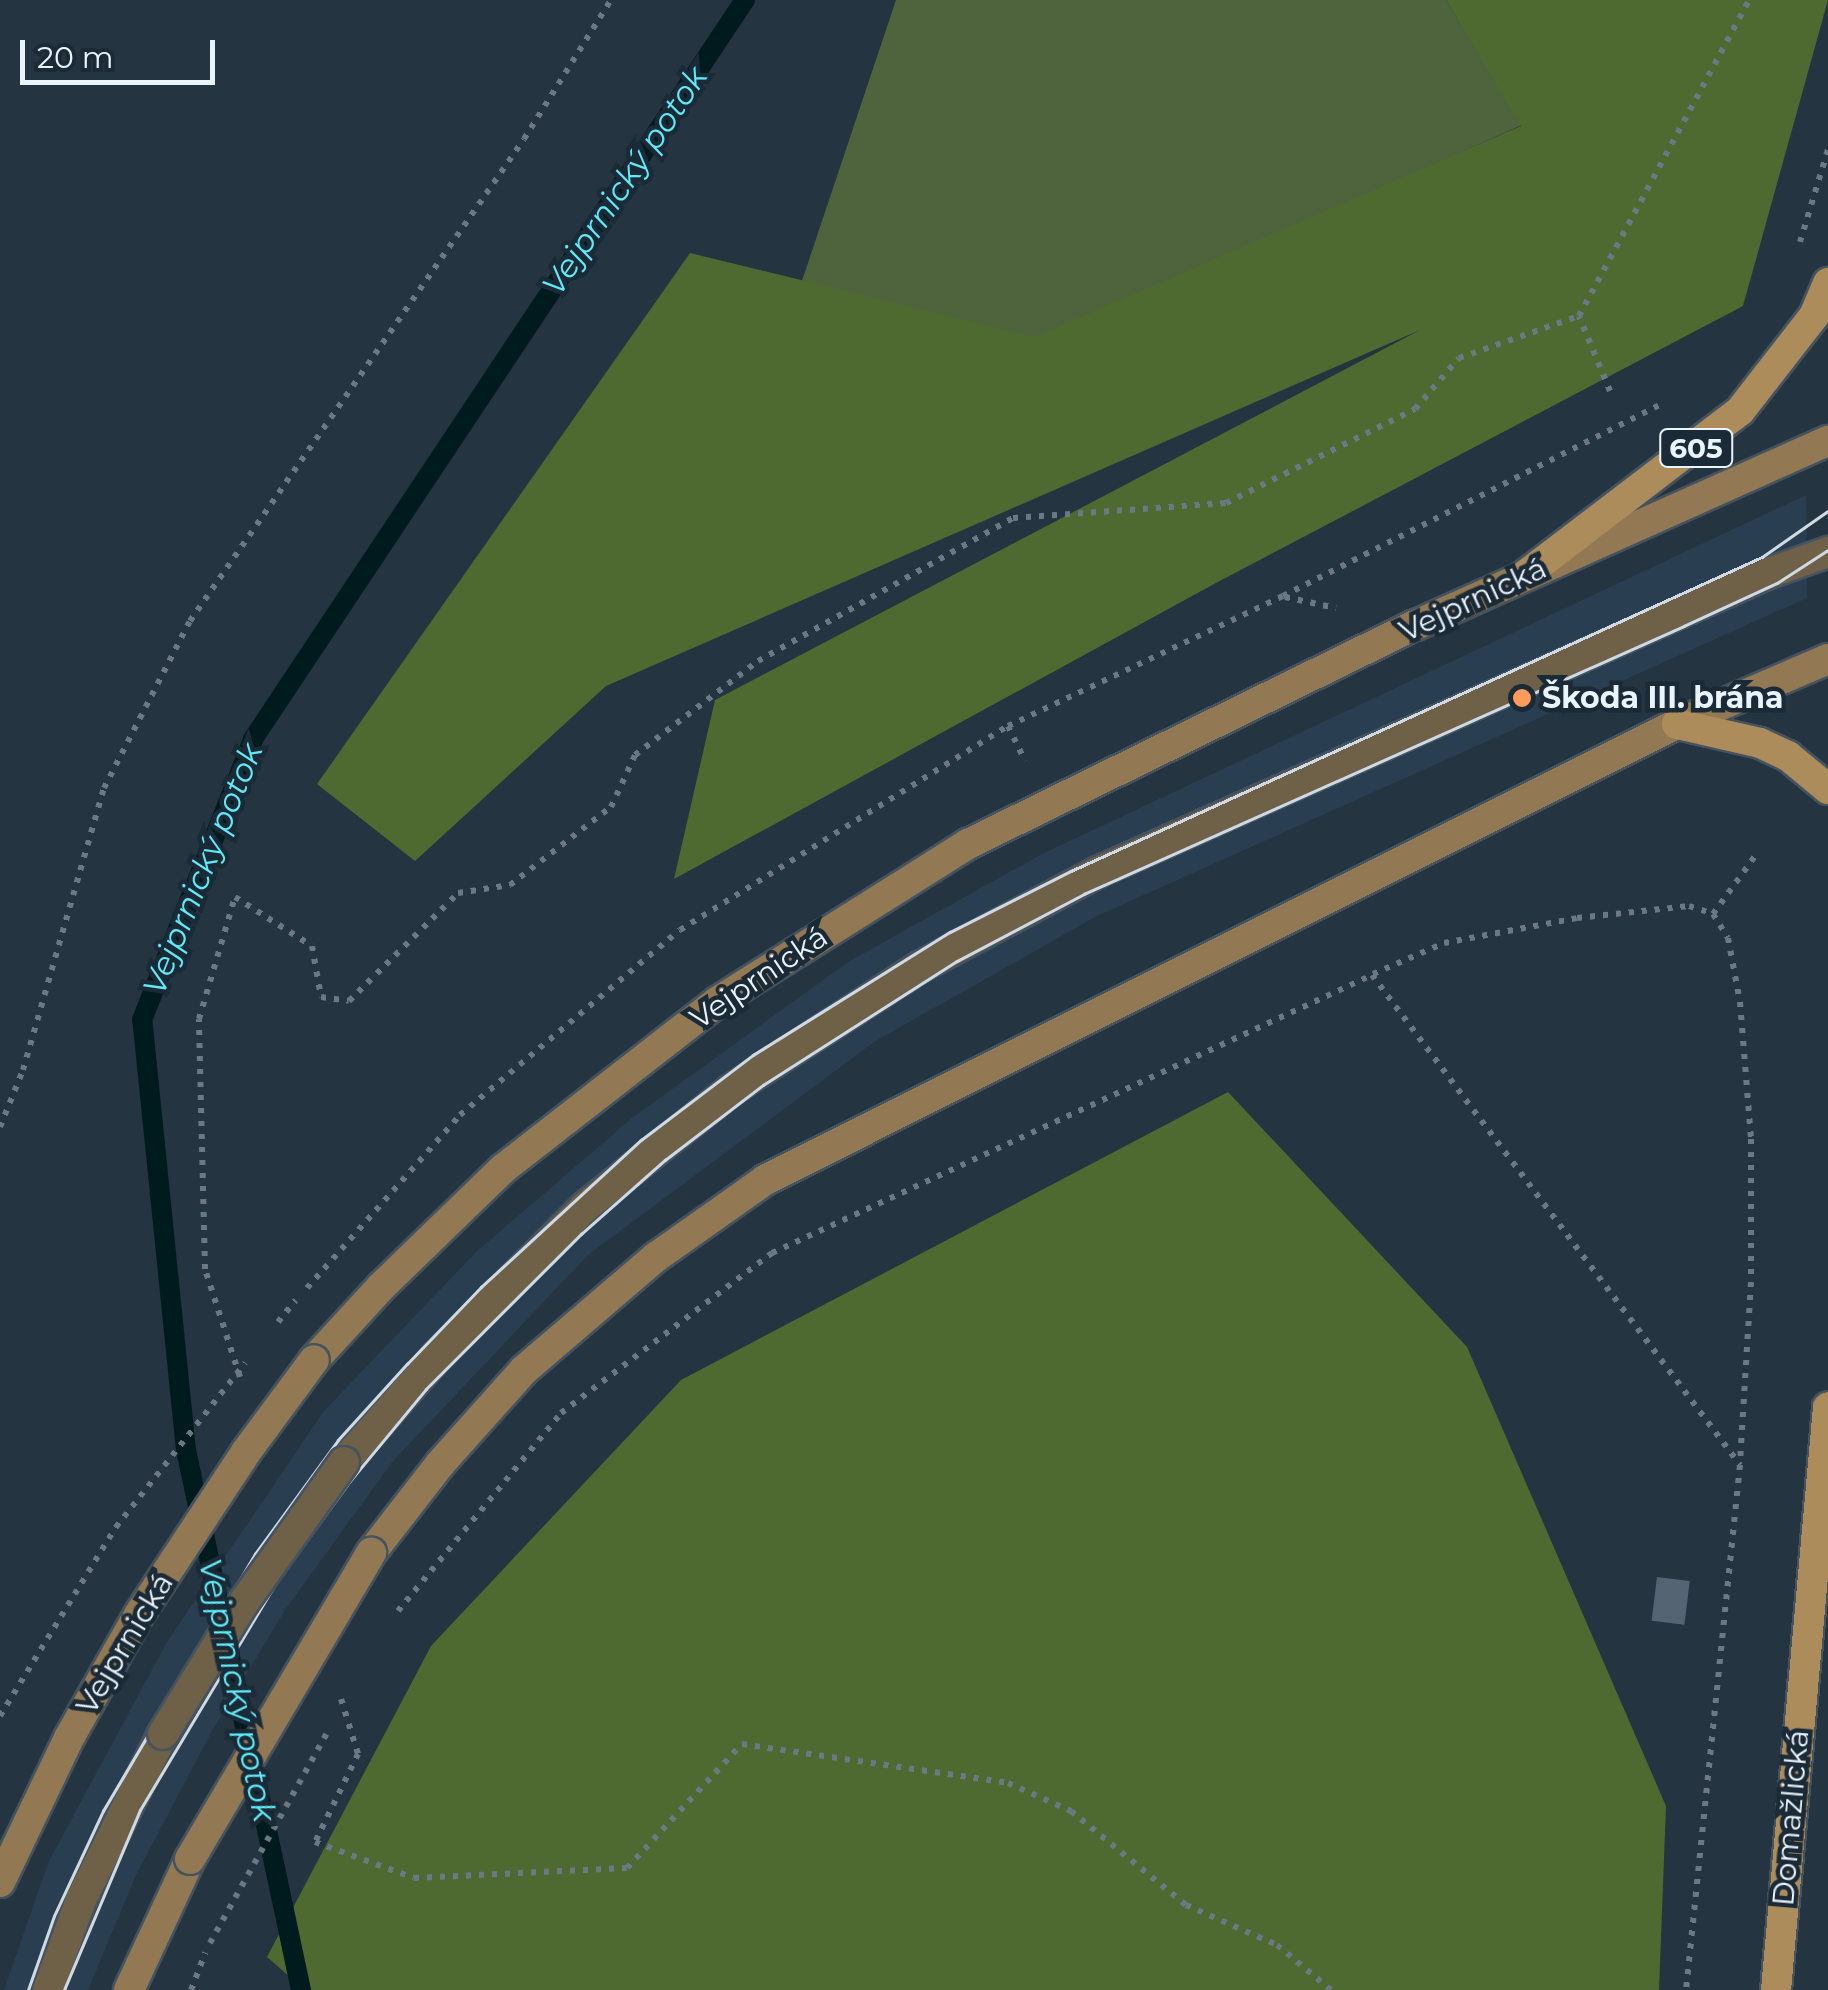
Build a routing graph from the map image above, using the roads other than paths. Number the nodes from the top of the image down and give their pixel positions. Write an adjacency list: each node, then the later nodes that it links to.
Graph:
1 (1828, 283): 4 (main road, 605)
2 (1828, 441): 4 (main road, Vejprnická)
3 (1828, 552): 10 (lane, bridge)
4 (1524, 576): 9 (main road, Vejprnická, bridge)
5 (1828, 660): 6 (main road)
6 (1677, 724): 7 (main road); 11 (main road, bridge)
7 (1828, 790)
8 (1828, 1407): 12 (main road, Domažlická)
9 (0, 1882)
10 (48, 1990)
11 (128, 1990)
12 (1776, 1990)

